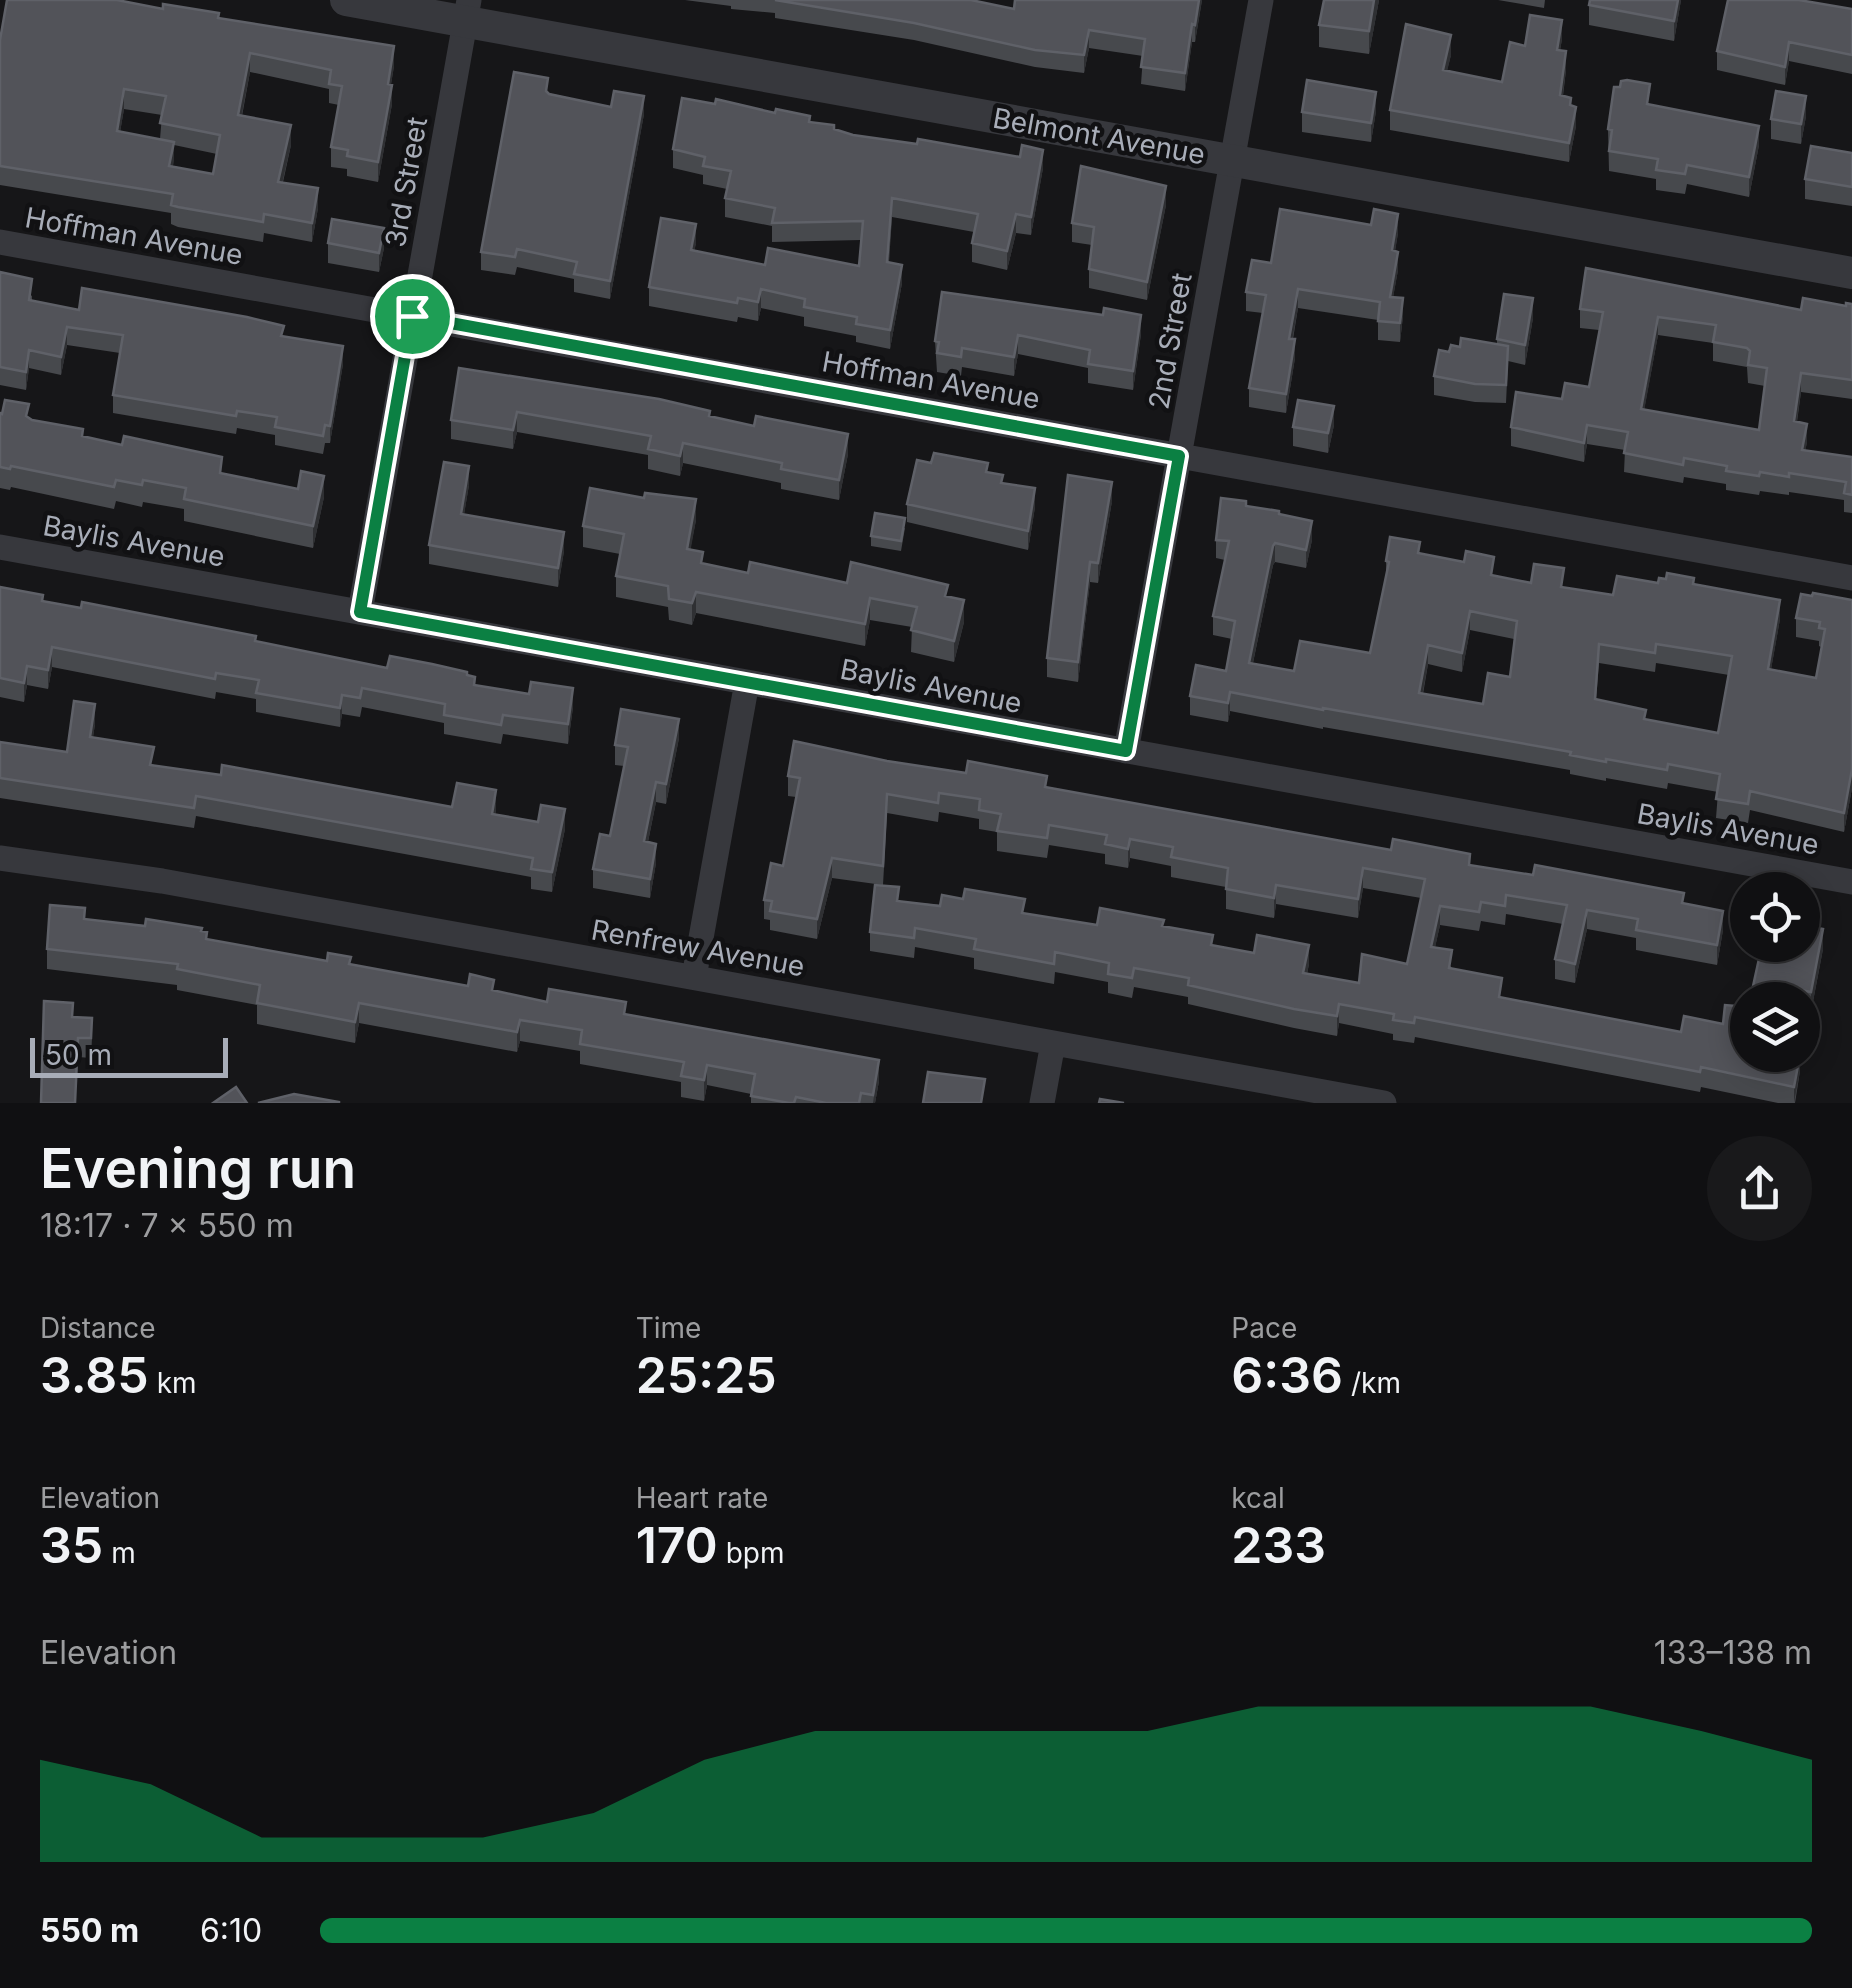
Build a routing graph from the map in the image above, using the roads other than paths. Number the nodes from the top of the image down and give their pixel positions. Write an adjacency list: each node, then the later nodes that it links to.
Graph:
1 (346, 0): 3 (street, Belmont Avenue)
2 (1262, 0): 4 (street, 2nd Street)
3 (467, 11): 4 (street, Belmont Avenue); 7 (street, 3rd Street)
4 (1233, 160): 6 (street, Belmont Avenue); 8 (street, 2nd Street)
5 (0, 242): 7 (street, Hoffman Avenue)
6 (1852, 273)
7 (412, 316): 8 (street, Hoffman Avenue); 11 (street, 3rd Street)
8 (1179, 456): 10 (street, Hoffman Avenue); 13 (street, 2nd Street)
9 (0, 548): 11 (street, Baylis Avenue)
10 (1852, 578)
11 (360, 612): 12 (street, Baylis Avenue)
12 (747, 682): 13 (street, Baylis Avenue); 16 (street)
13 (1126, 751): 15 (street, Baylis Avenue)
14 (0, 858): 16 (street, Renfrew Avenue)
15 (1852, 882)
16 (694, 978): 17 (street, Renfrew Avenue)
17 (1053, 1043): 18 (street); 19 (street, Renfrew Avenue)
18 (1042, 1103)
19 (1384, 1103)

